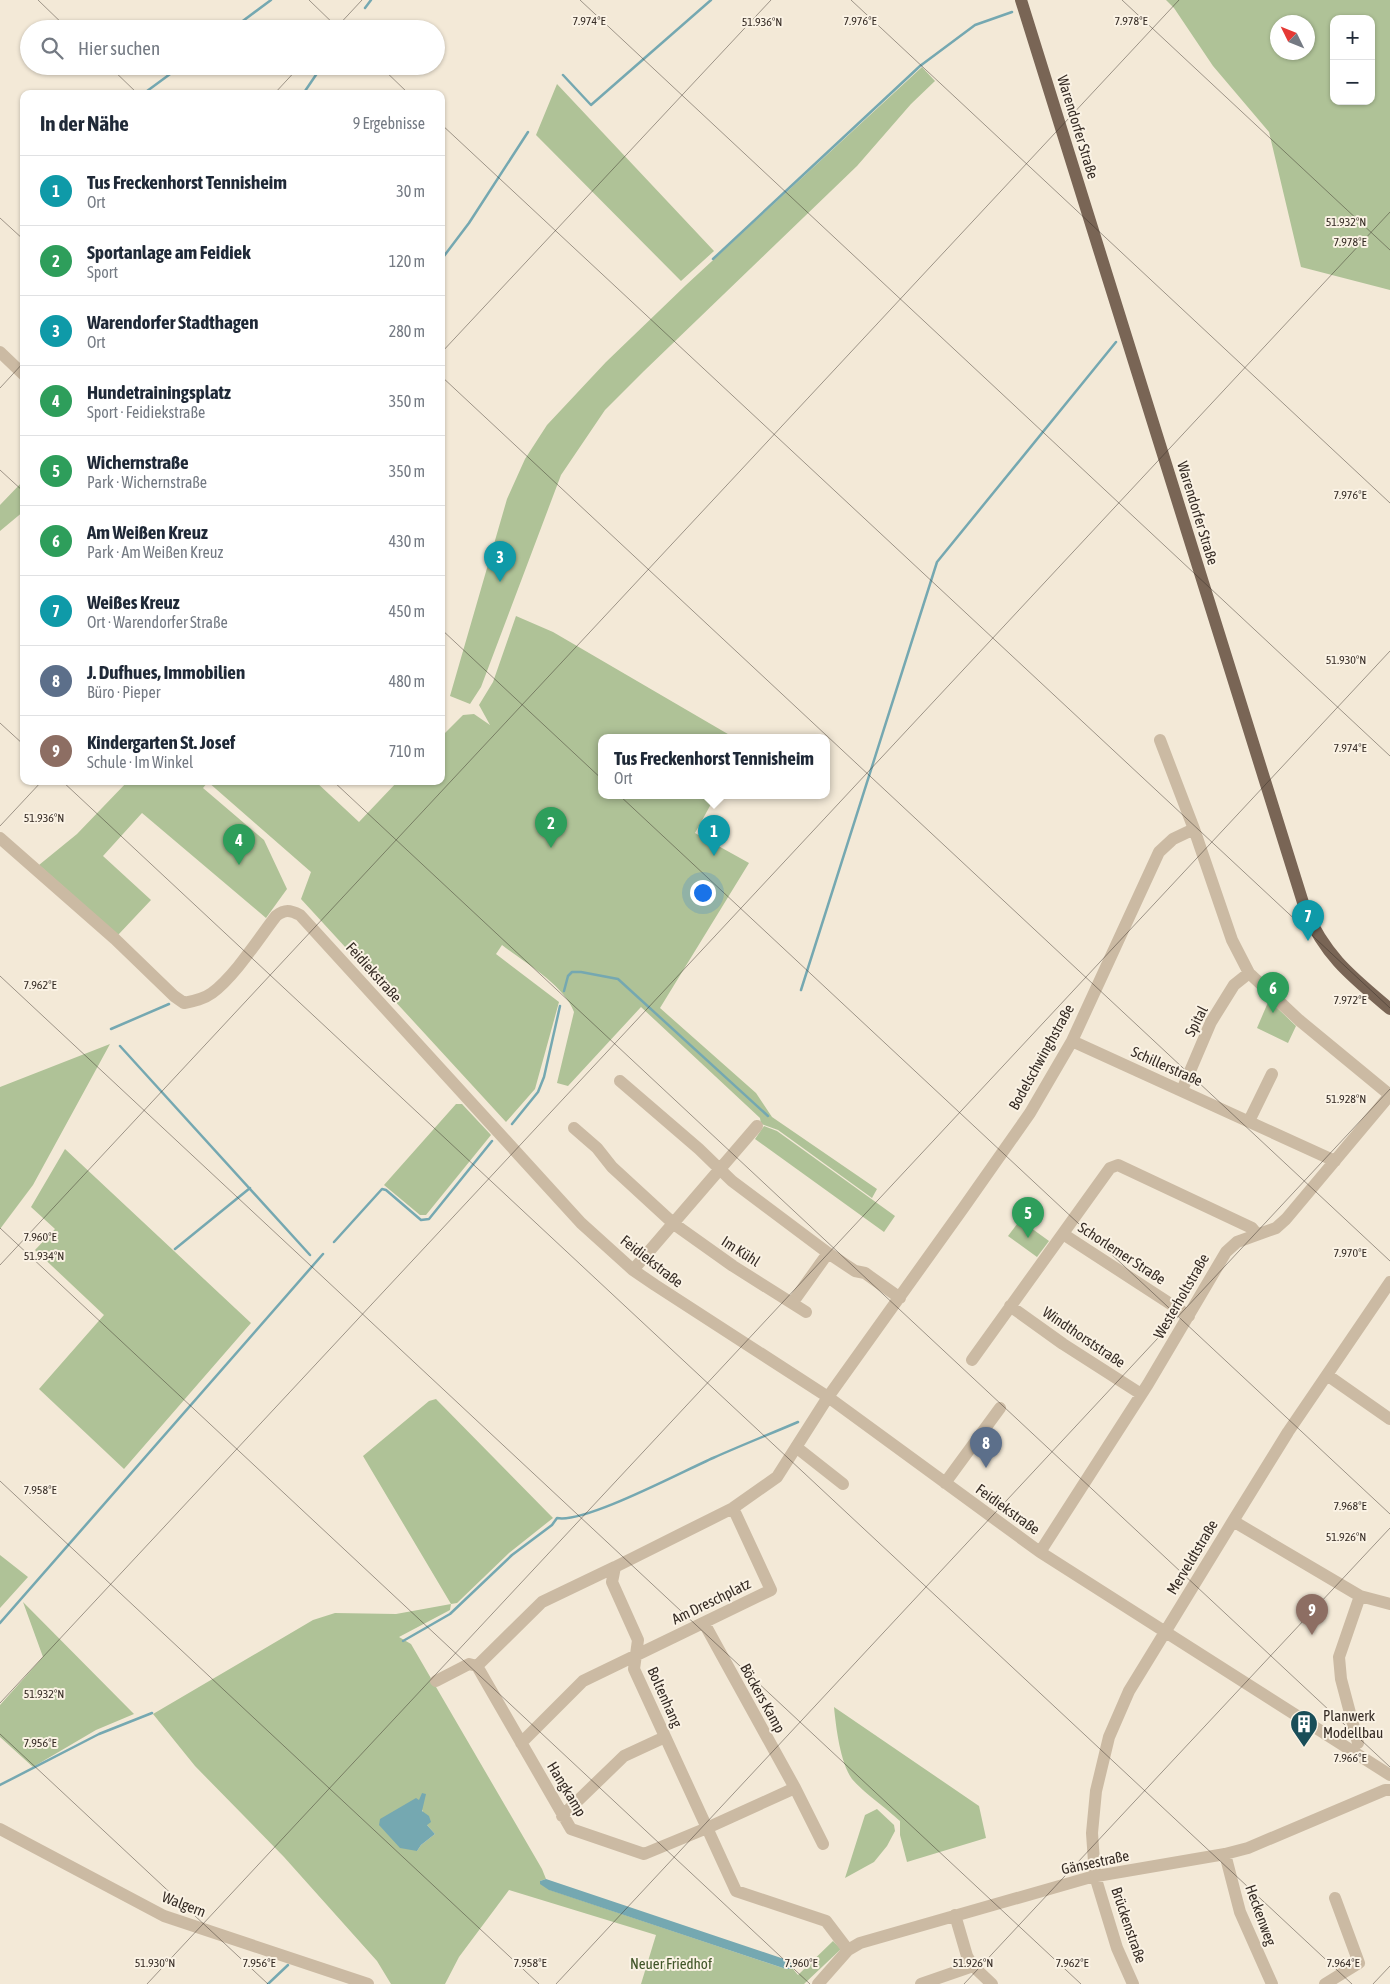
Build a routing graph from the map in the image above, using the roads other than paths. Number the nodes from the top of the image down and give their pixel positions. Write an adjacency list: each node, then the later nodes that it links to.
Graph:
1 (1021, 0): 8 (main road, Warendorfer Straße)
2 (0, 352): 3 (street)
3 (20, 371)
4 (1160, 740): 5 (street)
5 (1194, 829): 7 (street); 9 (street, Bodelschwinghstraße)
6 (0, 838): 23 (street, Feidiekstraße)
7 (1249, 973): 12 (street, Spital); 13 (street)
8 (1390, 1009)
9 (1072, 1041): 12 (street, Schillerstraße); 25 (street, Bodelschwinghstraße)
10 (1272, 1074): 14 (street)
11 (620, 1080): 18 (street)
12 (1182, 1090): 14 (street, Schillerstraße)
13 (1390, 1095): 17 (street, Westerholtstraße)
14 (1249, 1121): 17 (street, Schillerstraße)
15 (757, 1126): 18 (street)
16 (574, 1128): 19 (street, Im Kühl)
17 (1335, 1160): 21 (street, Westerholtstraße)
18 (720, 1170): 19 (street); 22 (street)
19 (674, 1224): 23 (street); 26 (street, Im Kühl)
20 (1063, 1234): 21 (street); 27 (street); 29 (street, Schorlemer Straße)
21 (1257, 1234): 29 (street, Westerholtstraße)
22 (828, 1253): 25 (street); 26 (street)
23 (633, 1270): 33 (street, Feidiekstraße)
24 (1390, 1282): 31 (street, Merveldtstraße)
25 (900, 1298): 33 (street, Bodelschwinghstraße)
26 (792, 1302): 28 (street, Im Kühl)
27 (1010, 1306): 30 (street); 32 (street, Windthorststraße)
28 (806, 1312)
29 (1189, 1316): 32 (street, Westerholtstraße)
30 (972, 1360)
31 (1326, 1374): 35 (street); 40 (street, Merveldtstraße)
32 (1141, 1394): 41 (street, Westerholtstraße)
33 (828, 1397): 36 (street); 37 (street, Feidiekstraße)
34 (1000, 1408): 37 (street)
35 (1390, 1419)
36 (796, 1447): 38 (street); 39 (street)
37 (945, 1483): 41 (street, Feidiekstraße)
38 (843, 1484)
39 (733, 1508): 42 (street); 45 (street, Am Dreschplatz)
40 (1233, 1522): 43 (street); 46 (street, Merveldtstraße)
41 (1040, 1552): 46 (street, Feidiekstraße)
42 (614, 1567): 47 (street, Boltenhang); 48 (street)
43 (1360, 1596): 44 (street); 52 (street)
44 (1390, 1604)
45 (704, 1623): 47 (street, Am Dreschplatz); 54 (street, Böckers Kamp)
46 (1166, 1633): 53 (street, Feidiekstraße); 61 (street, Merveldtstraße)
47 (636, 1655): 50 (street, Boltenhang); 51 (street, Am Dreschplatz)
48 (476, 1666): 49 (street); 51 (street, Hangkamp)
49 (436, 1681)
50 (665, 1737): 56 (street); 57 (street, Boltenhang)
51 (521, 1743): 56 (street, Hangkamp)
52 (1358, 1743)
53 (1390, 1775)
54 (795, 1788): 57 (street); 59 (street, Böckers Kamp)
55 (1390, 1790): 60 (street, Gänsestraße)
56 (562, 1816): 57 (street, Hangkamp)
57 (707, 1828): 64 (street, Boltenhang)
58 (0, 1829): 66 (street, Walgern)
59 (822, 1844)
60 (1226, 1854): 61 (street, Gänsestraße); 71 (street, Heckenweg)
61 (1095, 1876): 63 (street, Gänsestraße); 70 (street, Brückenstraße)
62 (1335, 1898): 72 (street)
63 (955, 1915): 64 (street, Gänsestraße); 65 (street)
64 (848, 1950): 67 (street, Gänsestraße)
65 (972, 1966): 68 (street); 69 (street)
66 (368, 1984)
67 (818, 1984)
68 (921, 1984)
69 (992, 1984)
70 (1133, 1984)
71 (1272, 1984)
72 (1325, 1984)

